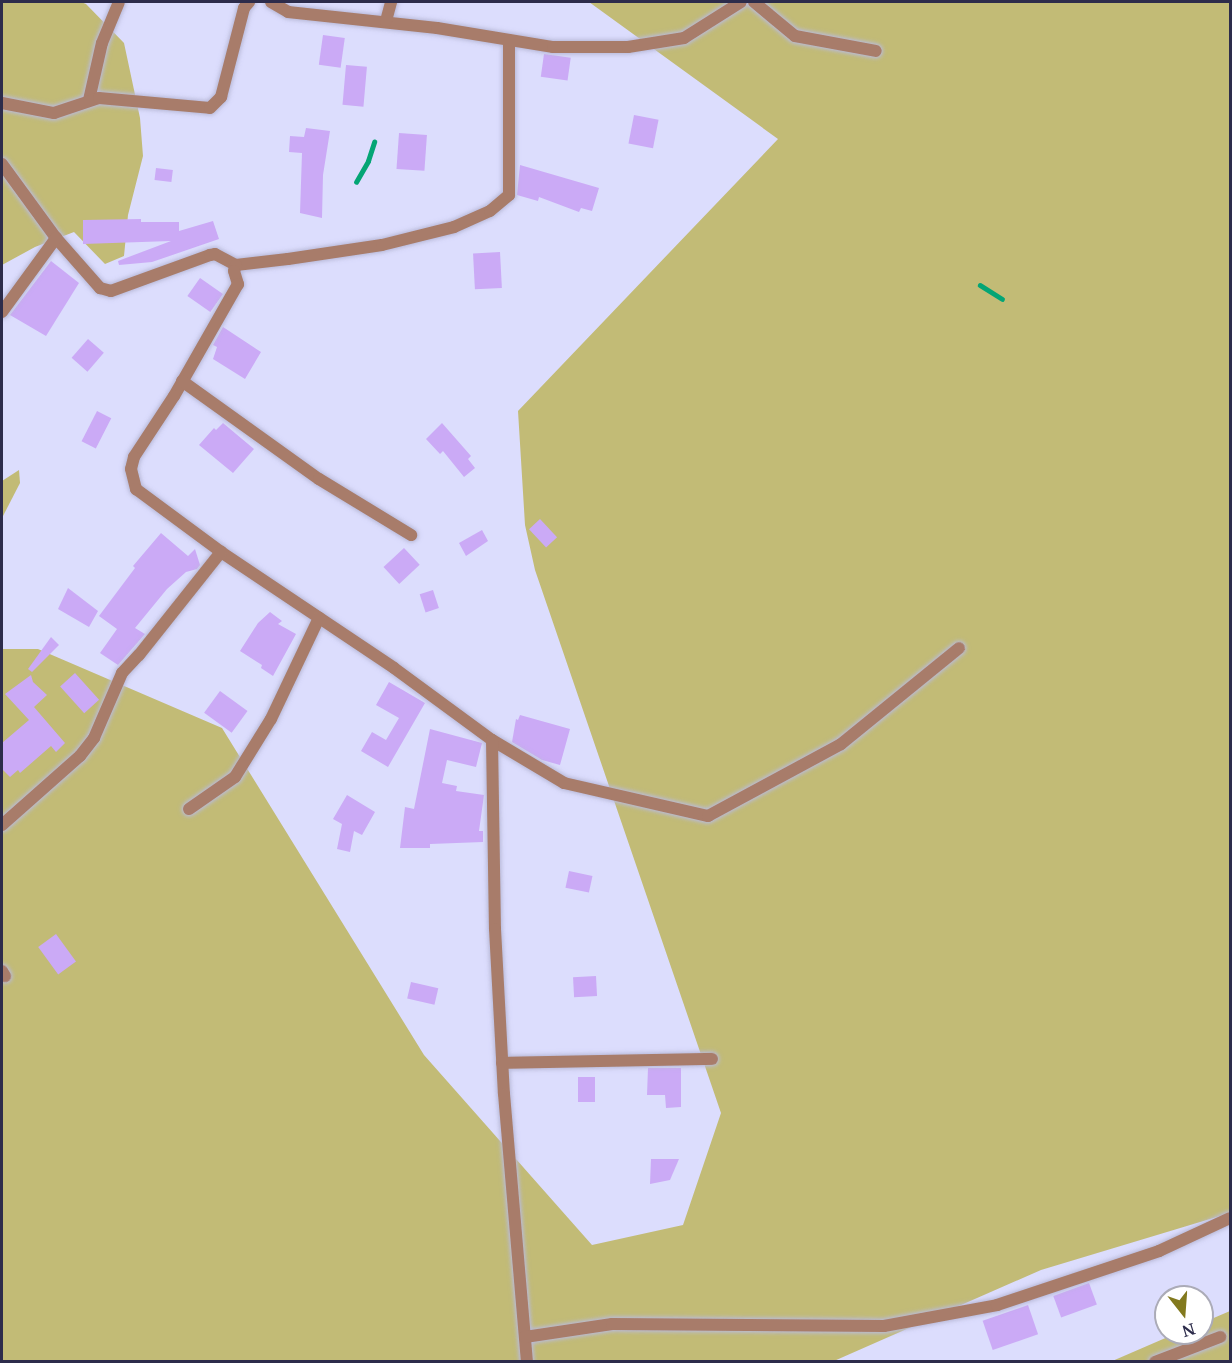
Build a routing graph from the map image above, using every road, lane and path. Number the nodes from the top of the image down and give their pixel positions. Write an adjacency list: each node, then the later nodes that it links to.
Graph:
1 (119, 2): 10 (street)
2 (249, 2): 10 (street)
3 (271, 2): 7 (street)
4 (391, 2): 7 (street)
5 (741, 2): 8 (street)
6 (754, 2): 9 (street)
7 (386, 21): 8 (street)
8 (509, 40): 14 (street)
9 (876, 51)
10 (89, 100): 11 (street)
11 (2, 103)
12 (2, 164): 13 (street)
13 (56, 238): 14 (street); 15 (street)
14 (236, 265): 16 (street)
15 (2, 312)
16 (182, 381): 17 (street); 18 (street)
17 (411, 535)
18 (221, 552): 19 (street); 23 (street)
19 (319, 618): 21 (street); 22 (street)
20 (959, 648): 21 (street)
21 (492, 740): 25 (street)
22 (189, 809)
23 (2, 825)
24 (712, 1059): 25 (street)
25 (502, 1063): 27 (street)
26 (1230, 1218): 27 (street)
27 (525, 1337): 29 (street)
28 (1220, 1337): 30 (street)
29 (527, 1362)
30 (1155, 1362)

